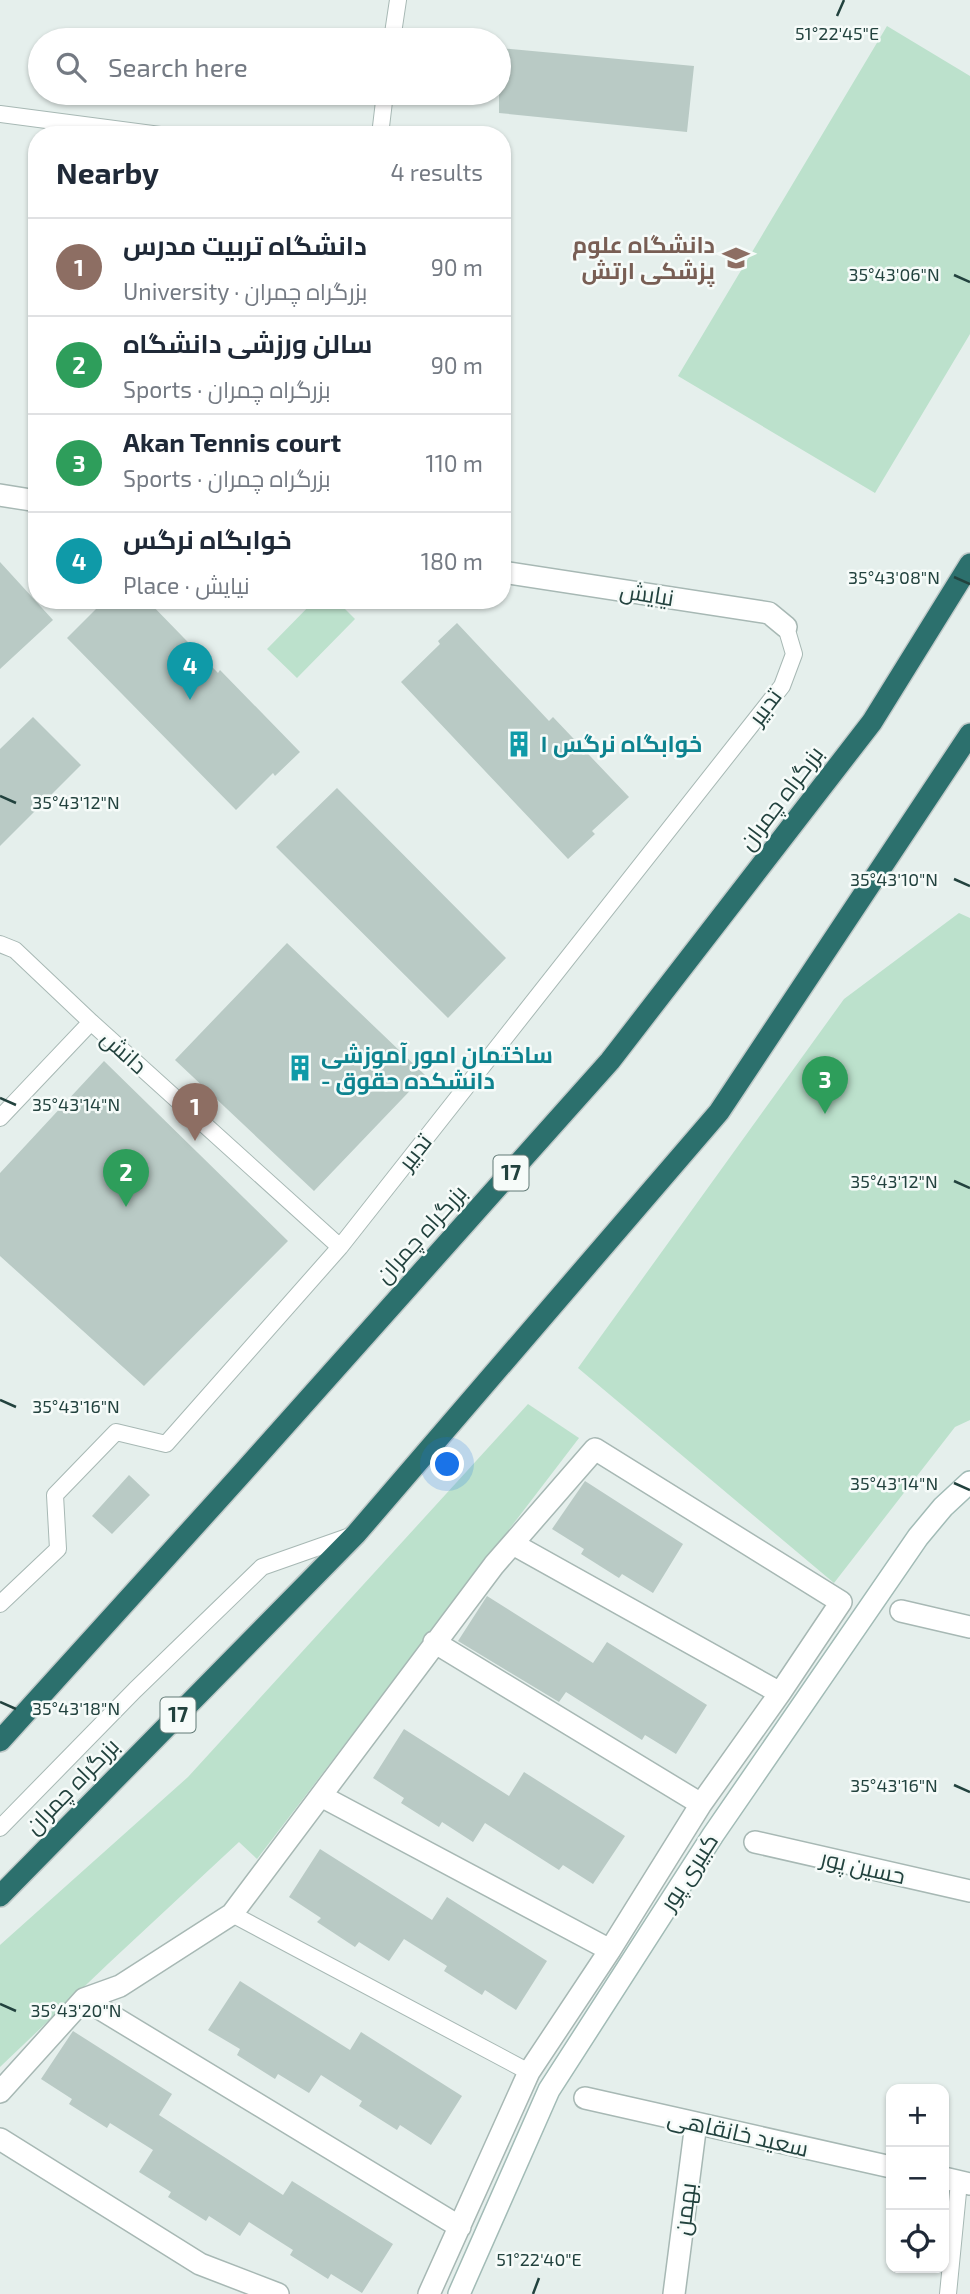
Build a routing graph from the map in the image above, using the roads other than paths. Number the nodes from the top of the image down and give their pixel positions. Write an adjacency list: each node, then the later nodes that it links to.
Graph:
1 (398, 0): 2 (lane)
2 (394, 28)
3 (384, 105): 6 (lane)
4 (0, 114): 5 (lane)
5 (91, 126)
6 (381, 126)
7 (0, 495): 8 (street)
8 (28, 500)
9 (970, 564): 25 (highway, بزرگراه چمران / 17)
10 (511, 573): 11 (street, نیایش)
11 (786, 627): 16 (lane, تدبیر)
12 (970, 734): 18 (highway, بزرگراه چمران / 17)
13 (0, 944): 14 (lane, دانش)
14 (91, 1022): 15 (lane); 16 (lane, دانش)
15 (0, 1118)
16 (340, 1247): 20 (lane, تدبیر)
17 (970, 1482): 45 (street, کبیری پور)
18 (356, 1534): 28 (lane); 31 (highway, بزرگراه چمران / 17)
19 (513, 1544): 23 (street); 24 (street); 24 (street)
20 (0, 1604)
21 (901, 1611): 22 (street)
22 (970, 1627)
23 (435, 1642): 26 (street); 27 (street)
24 (780, 1693): 27 (street)
25 (0, 1741)
26 (321, 1796): 32 (street); 33 (street)
27 (701, 1804): 33 (street)
28 (0, 1828)
29 (755, 1842): 30 (street, حسین پور)
30 (970, 1891)
31 (0, 1896)
32 (232, 1914): 34 (street); 35 (lane)
33 (610, 1950): 35 (street)
34 (84, 1999): 36 (street); 42 (street)
35 (529, 2072): 42 (street)
36 (0, 2092)
37 (585, 2098): 38 (street, سعید خانقاهی)
38 (696, 2123): 40 (street, سعید خانقاهی); 46 (street, بهمن)
39 (0, 2139): 43 (street)
40 (886, 2165)
41 (958, 2181): 47 (lane)
42 (460, 2227): 44 (street)
43 (278, 2294)
44 (429, 2294)
45 (459, 2294)
46 (674, 2294)
47 (948, 2294)

